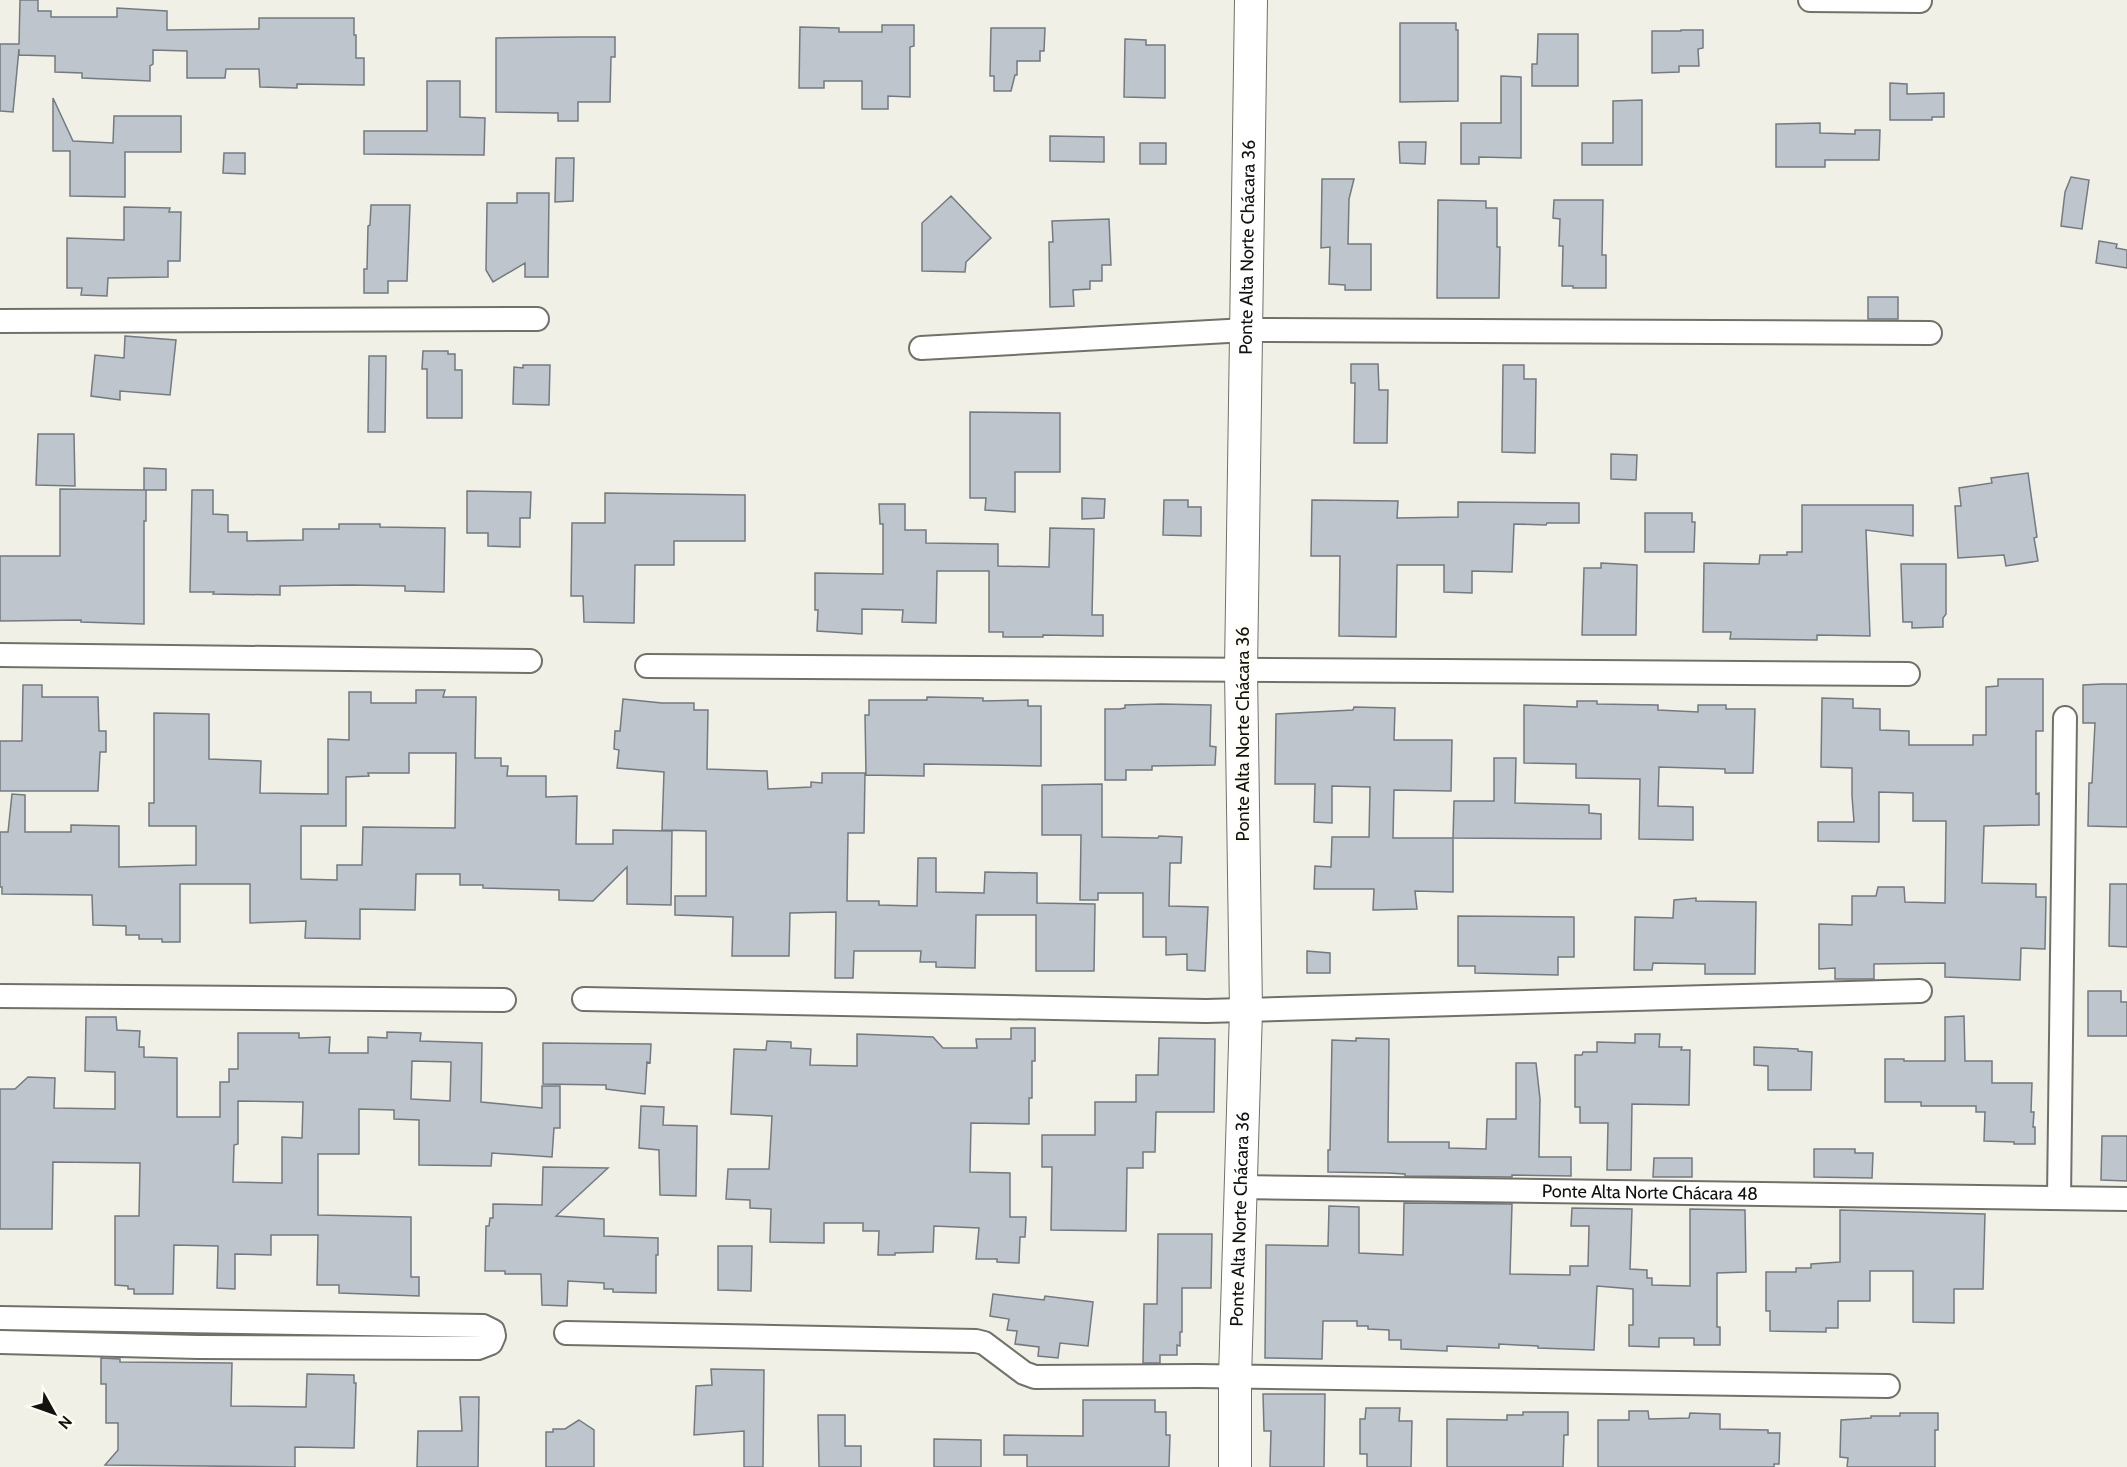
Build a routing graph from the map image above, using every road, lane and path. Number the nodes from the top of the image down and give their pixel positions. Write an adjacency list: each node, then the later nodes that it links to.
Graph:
1 (1251, 0): 6 (street, Ponte Alta Norte Chácara 36)
2 (1810, 0): 3 (street)
3 (1920, 1)
4 (537, 319): 5 (street)
5 (0, 321)
6 (1246, 330): 7 (street); 8 (street); 12 (street, Ponte Alta Norte Chácara 36)
7 (1930, 333)
8 (921, 348)
9 (0, 655): 10 (street)
10 (530, 662)
11 (647, 666): 12 (street)
12 (1241, 670): 13 (street); 19 (street, Ponte Alta Norte Chácara 36)
13 (1908, 674)
14 (2065, 718): 21 (street)
15 (1920, 991): 19 (street)
16 (0, 996): 18 (street)
17 (584, 999): 19 (street)
18 (504, 1000)
19 (1246, 1010): 20 (street, Ponte Alta Norte Chácara 36)
20 (1240, 1187): 21 (street, Ponte Alta Norte Chácara 48); 28 (street, Ponte Alta Norte Chácara 36)
21 (2059, 1198): 22 (street, Ponte Alta Norte Chácara 48)
22 (2127, 1199)
23 (0, 1318): 24 (street)
24 (155, 1320): 27 (street); 27 (street)
25 (566, 1333): 28 (street)
26 (0, 1342): 27 (street)
27 (154, 1346)
28 (1235, 1378): 29 (street); 30 (street, Ponte Alta Norte Chácara 36)
29 (1888, 1386)
30 (1234, 1467)

